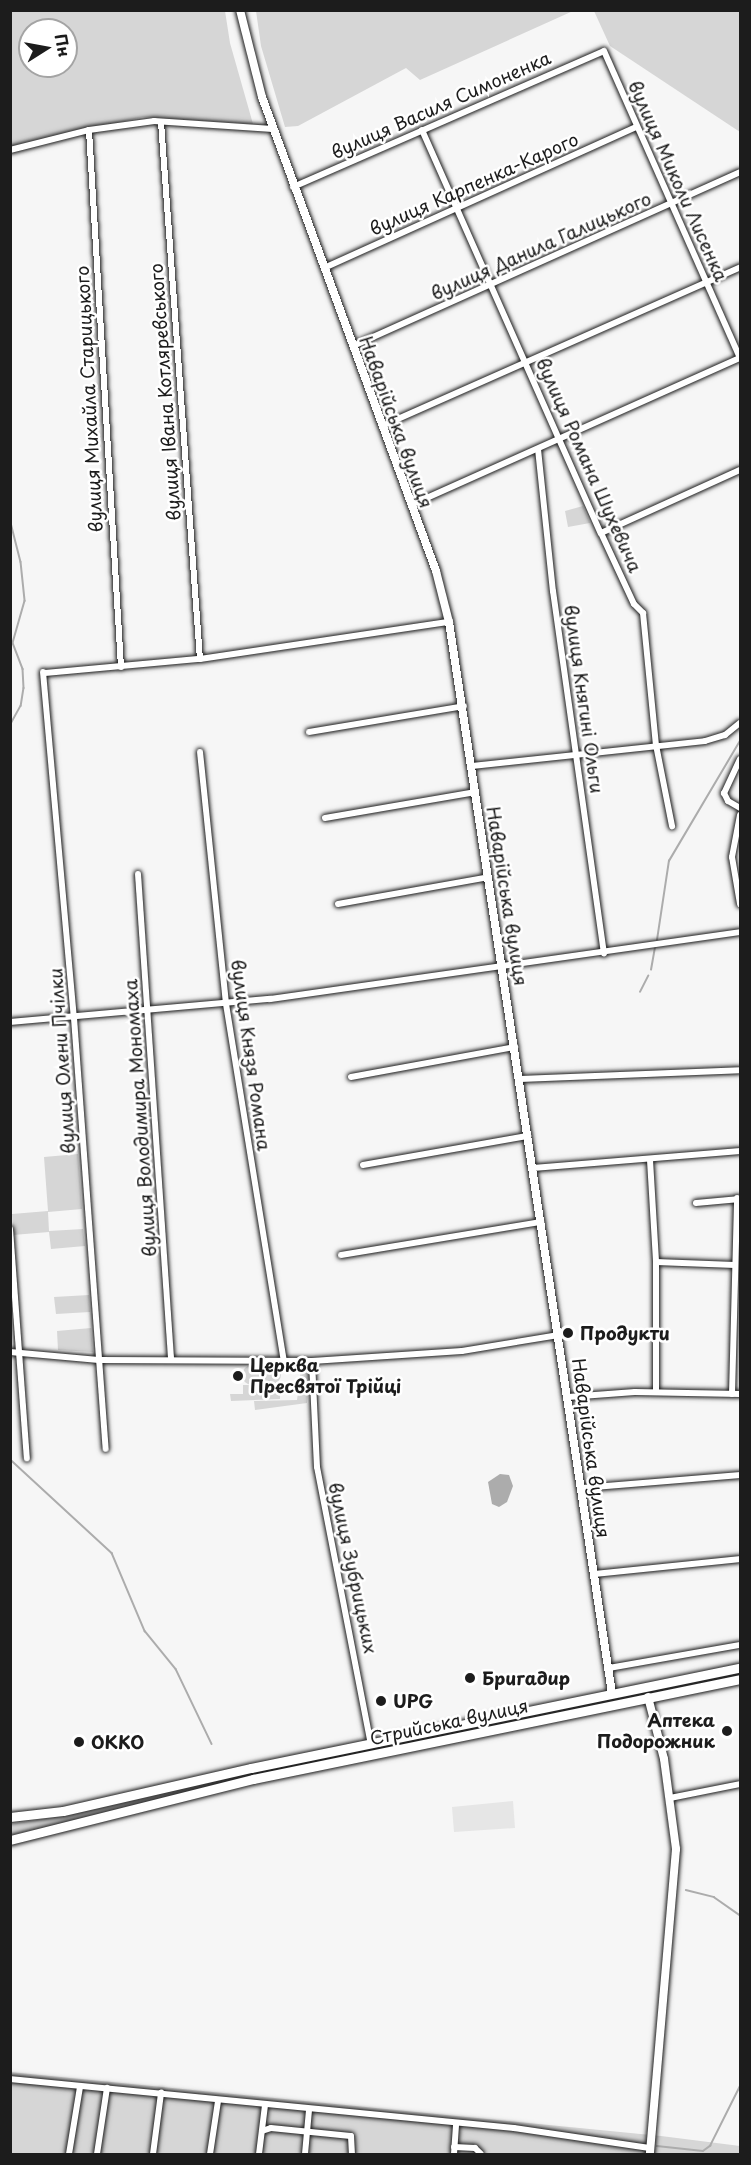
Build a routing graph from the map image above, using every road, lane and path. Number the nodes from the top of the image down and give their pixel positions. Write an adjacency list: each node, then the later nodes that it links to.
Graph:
1 (240, 10): 5 (street, Наварійська вулиця)
2 (600, 50): 4 (street, вулиця Миколи Лисенка); 7 (street, вулиця Василя Симоненка)
3 (161, 122): 5 (street); 6 (street); 27 (street, вулиця Івана Котляревського)
4 (637, 127): 11 (street, вулиця Миколи Лисенка); 12 (street, вулиця Карпенка-Карого)
5 (273, 129): 10 (street, Наварійська вулиця)
6 (89, 130): 8 (street); 28 (street, вулиця Михайла Старицького)
7 (422, 130): 10 (street, вулиця Василя Симоненка); 12 (street, вулиця Романа Шухевича)
8 (10, 150)
9 (741, 172): 11 (street, вулиця Данила Галицького)
10 (293, 187): 13 (street, Наварійська вулиця)
11 (671, 204): 15 (street, вулиця Данила Галицького); 16 (street, вулиця Миколи Лисенка)
12 (456, 209): 13 (street, вулиця Карпенка-Карого); 15 (street, вулиця Романа Шухевича)
13 (324, 267): 17 (street, Наварійська вулиця)
14 (741, 267): 16 (street)
15 (492, 283): 17 (street, вулиця Данила Галицького); 19 (street, вулиця Романа Шухевича)
16 (706, 283): 18 (street, вулиця Миколи Лисенка); 19 (street)
17 (353, 346): 20 (street, Наварійська вулиця)
18 (740, 358): 21 (street)
19 (526, 361): 20 (street); 21 (street, вулиця Романа Шухевича)
20 (382, 426): 24 (street, Наварійська вулиця)
21 (561, 439): 22 (street); 25 (street, вулиця Романа Шухевича)
22 (538, 449): 24 (street); 34 (street, вулиця Княгині Ольги)
23 (741, 470): 25 (street)
24 (411, 505): 26 (street, Наварійська вулиця)
25 (601, 533): 32 (street, вулиця Романа Шухевича)
26 (449, 622): 27 (street); 29 (street, Наварійська вулиця)
27 (200, 659): 28 (street)
28 (121, 667): 51 (street, вулиця Олени Пчілки)
29 (464, 706): 31 (street); 36 (street, Наварійська вулиця)
30 (741, 723): 32 (street)
31 (309, 732)
32 (656, 745): 34 (street); 41 (street, вулиця Романа Шухевича)
33 (200, 752): 49 (street, вулиця Князя Романа)
34 (576, 754): 36 (street); 47 (street, вулиця Княгині Ольги)
35 (741, 759): 38 (street)
36 (472, 766): 37 (street, Наварійська вулиця)
37 (476, 792): 40 (street); 43 (street, Наварійська вулиця)
38 (741, 808)
39 (741, 815): 45 (street)
40 (325, 818)
41 (672, 826)
42 (138, 874): 50 (street, вулиця Володимира Мономаха)
43 (489, 877): 44 (street); 48 (street, Наварійська вулиця)
44 (338, 904)
45 (741, 904)
46 (741, 933): 47 (street)
47 (604, 952): 48 (street)
48 (503, 965): 49 (street); 53 (street, Наварійська вулиця)
49 (226, 1004): 50 (street); 77 (street, вулиця Князя Романа)
50 (148, 1011): 51 (street); 75 (street, вулиця Володимира Мономаха)
51 (74, 1018): 52 (street); 74 (street, вулиця Олени Пчілки)
52 (10, 1022)
53 (515, 1047): 55 (street); 56 (street, Наварійська вулиця)
54 (741, 1070): 56 (street)
55 (351, 1077)
56 (520, 1079): 57 (street, Наварійська вулиця)
57 (528, 1136): 60 (street); 61 (street, Наварійська вулиця)
58 (741, 1151): 59 (street)
59 (651, 1160): 61 (street); 67 (street)
60 (363, 1165)
61 (533, 1168): 64 (street, Наварійська вулиця)
62 (739, 1198): 63 (street); 68 (street)
63 (696, 1203)
64 (541, 1222): 66 (street); 71 (street, Наварійська вулиця)
65 (10, 1229): 73 (street)
66 (341, 1255)
67 (656, 1262): 68 (street); 78 (street)
68 (735, 1265): 69 (street)
69 (733, 1316): 70 (street); 79 (street)
70 (741, 1316)
71 (559, 1335): 76 (street); 81 (street, Наварійська вулиця)
72 (10, 1352): 73 (street)
73 (19, 1352): 74 (street); 83 (street)
74 (99, 1360): 75 (street); 82 (street, вулиця Олени Пчілки)
75 (171, 1360): 77 (street)
76 (312, 1361): 77 (street); 94 (street, вулиця Зубрицьких)
77 (284, 1362)
78 (656, 1392): 79 (street); 81 (street)
79 (732, 1394): 80 (street)
80 (741, 1394)
81 (568, 1397): 85 (street, Наварійська вулиця)
82 (106, 1449)
83 (27, 1458)
84 (741, 1475): 85 (street)
85 (582, 1488): 87 (street, Наварійська вулиця)
86 (741, 1559): 87 (street)
87 (595, 1574): 89 (street, Наварійська вулиця)
88 (741, 1645): 89 (street)
89 (609, 1668): 92 (street, Наварійська вулиця)
90 (741, 1668): 92 (highway, Стрийська вулиця)
91 (741, 1679): 93 (highway, Стрийська вулиця)
92 (612, 1694): 94 (highway, Стрийська вулиця)
93 (648, 1697): 96 (street); 98 (highway, Стрийська вулиця)
94 (371, 1744): 97 (highway, Стрийська вулиця)
95 (741, 1784): 96 (street)
96 (670, 1798): 110 (street)
97 (10, 1817)
98 (10, 1840)
99 (10, 2079): 100 (street)
100 (80, 2087): 101 (street); 111 (street)
101 (107, 2088): 102 (street); 112 (street)
102 (161, 2093): 103 (street); 113 (street)
103 (218, 2101): 104 (street); 114 (street)
104 (266, 2106): 105 (street); 107 (street)
105 (309, 2110): 106 (street); 108 (street)
106 (456, 2123): 109 (street); 110 (street)
107 (262, 2131): 108 (street); 115 (street)
108 (307, 2132): 116 (street); 117 (street)
109 (454, 2146): 118 (street); 119 (street)
110 (650, 2151)
111 (69, 2154)
112 (97, 2154)
113 (153, 2154)
114 (210, 2154)
115 (259, 2154)
116 (305, 2154)
117 (352, 2154)
118 (454, 2154)
119 (482, 2154)

